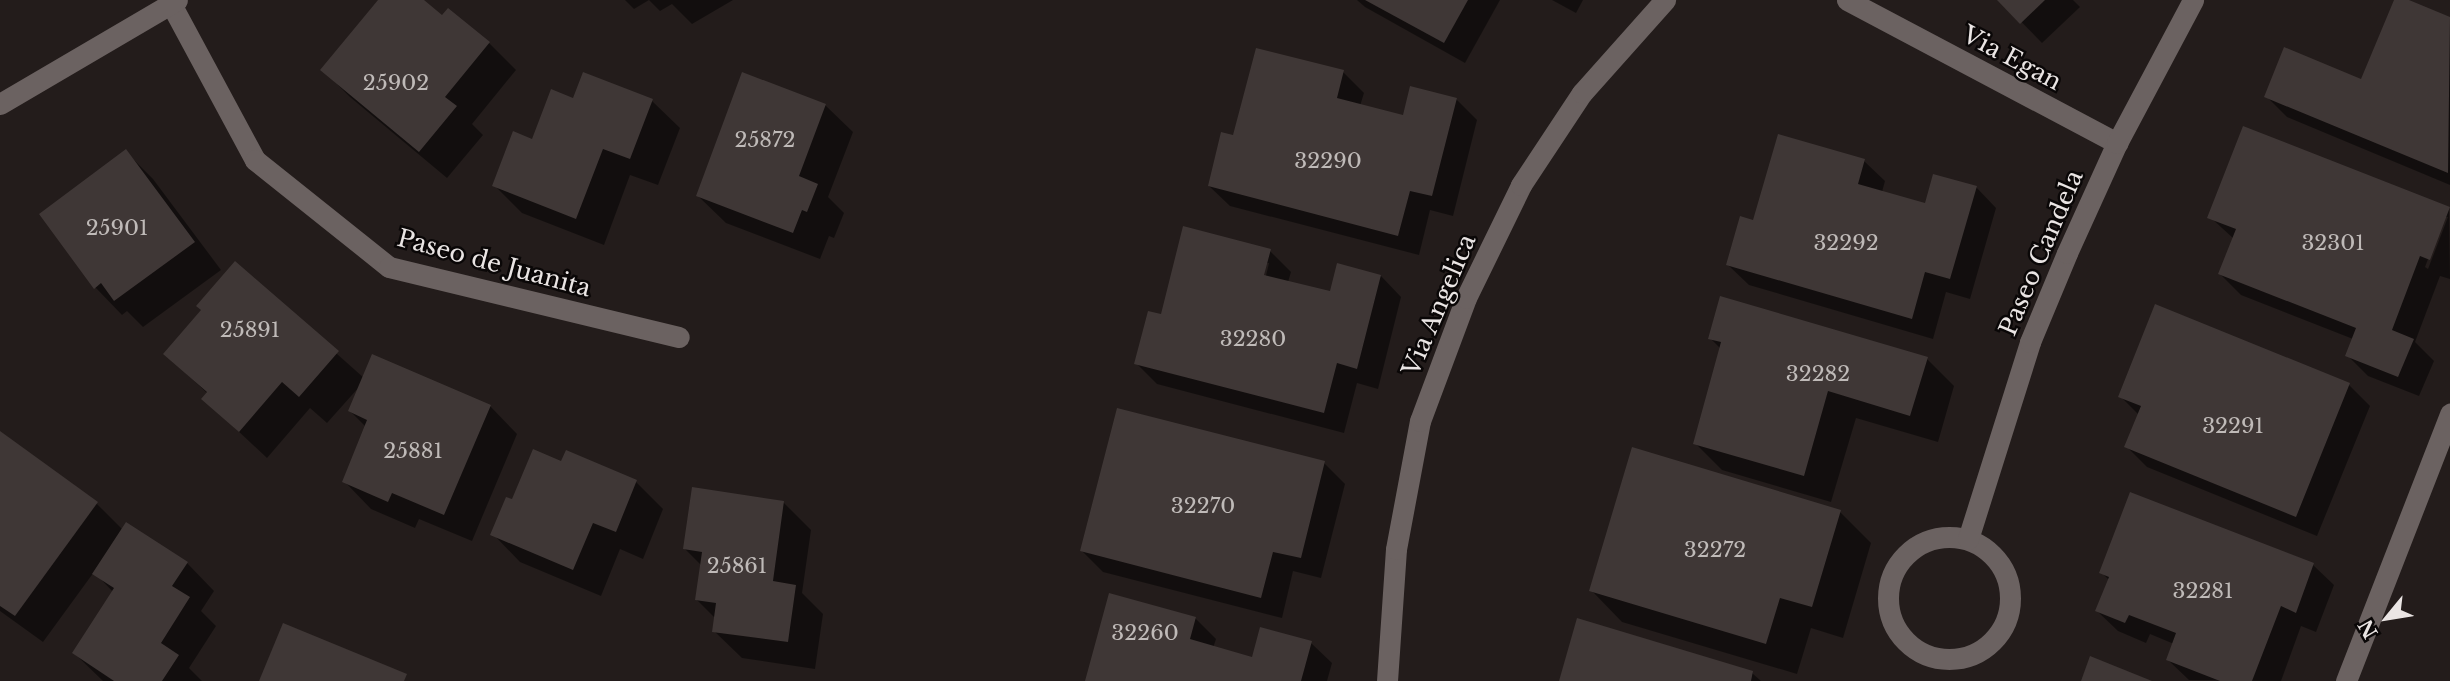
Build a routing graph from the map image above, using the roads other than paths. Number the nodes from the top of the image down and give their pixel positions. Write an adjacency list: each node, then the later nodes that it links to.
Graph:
1 (1665, 0): 10 (street, Via Angelica)
2 (1847, 0): 6 (street, Via Egan)
3 (2193, 0): 6 (street, Paseo Candela)
4 (174, 2): 5 (street); 7 (street, Paseo de Juanita)
5 (0, 104)
6 (2116, 143): 9 (street, Paseo Candela)
7 (679, 337)
8 (2450, 414): 11 (street)
9 (1968, 539): 9 (street)
10 (1387, 681)
11 (2346, 681)

